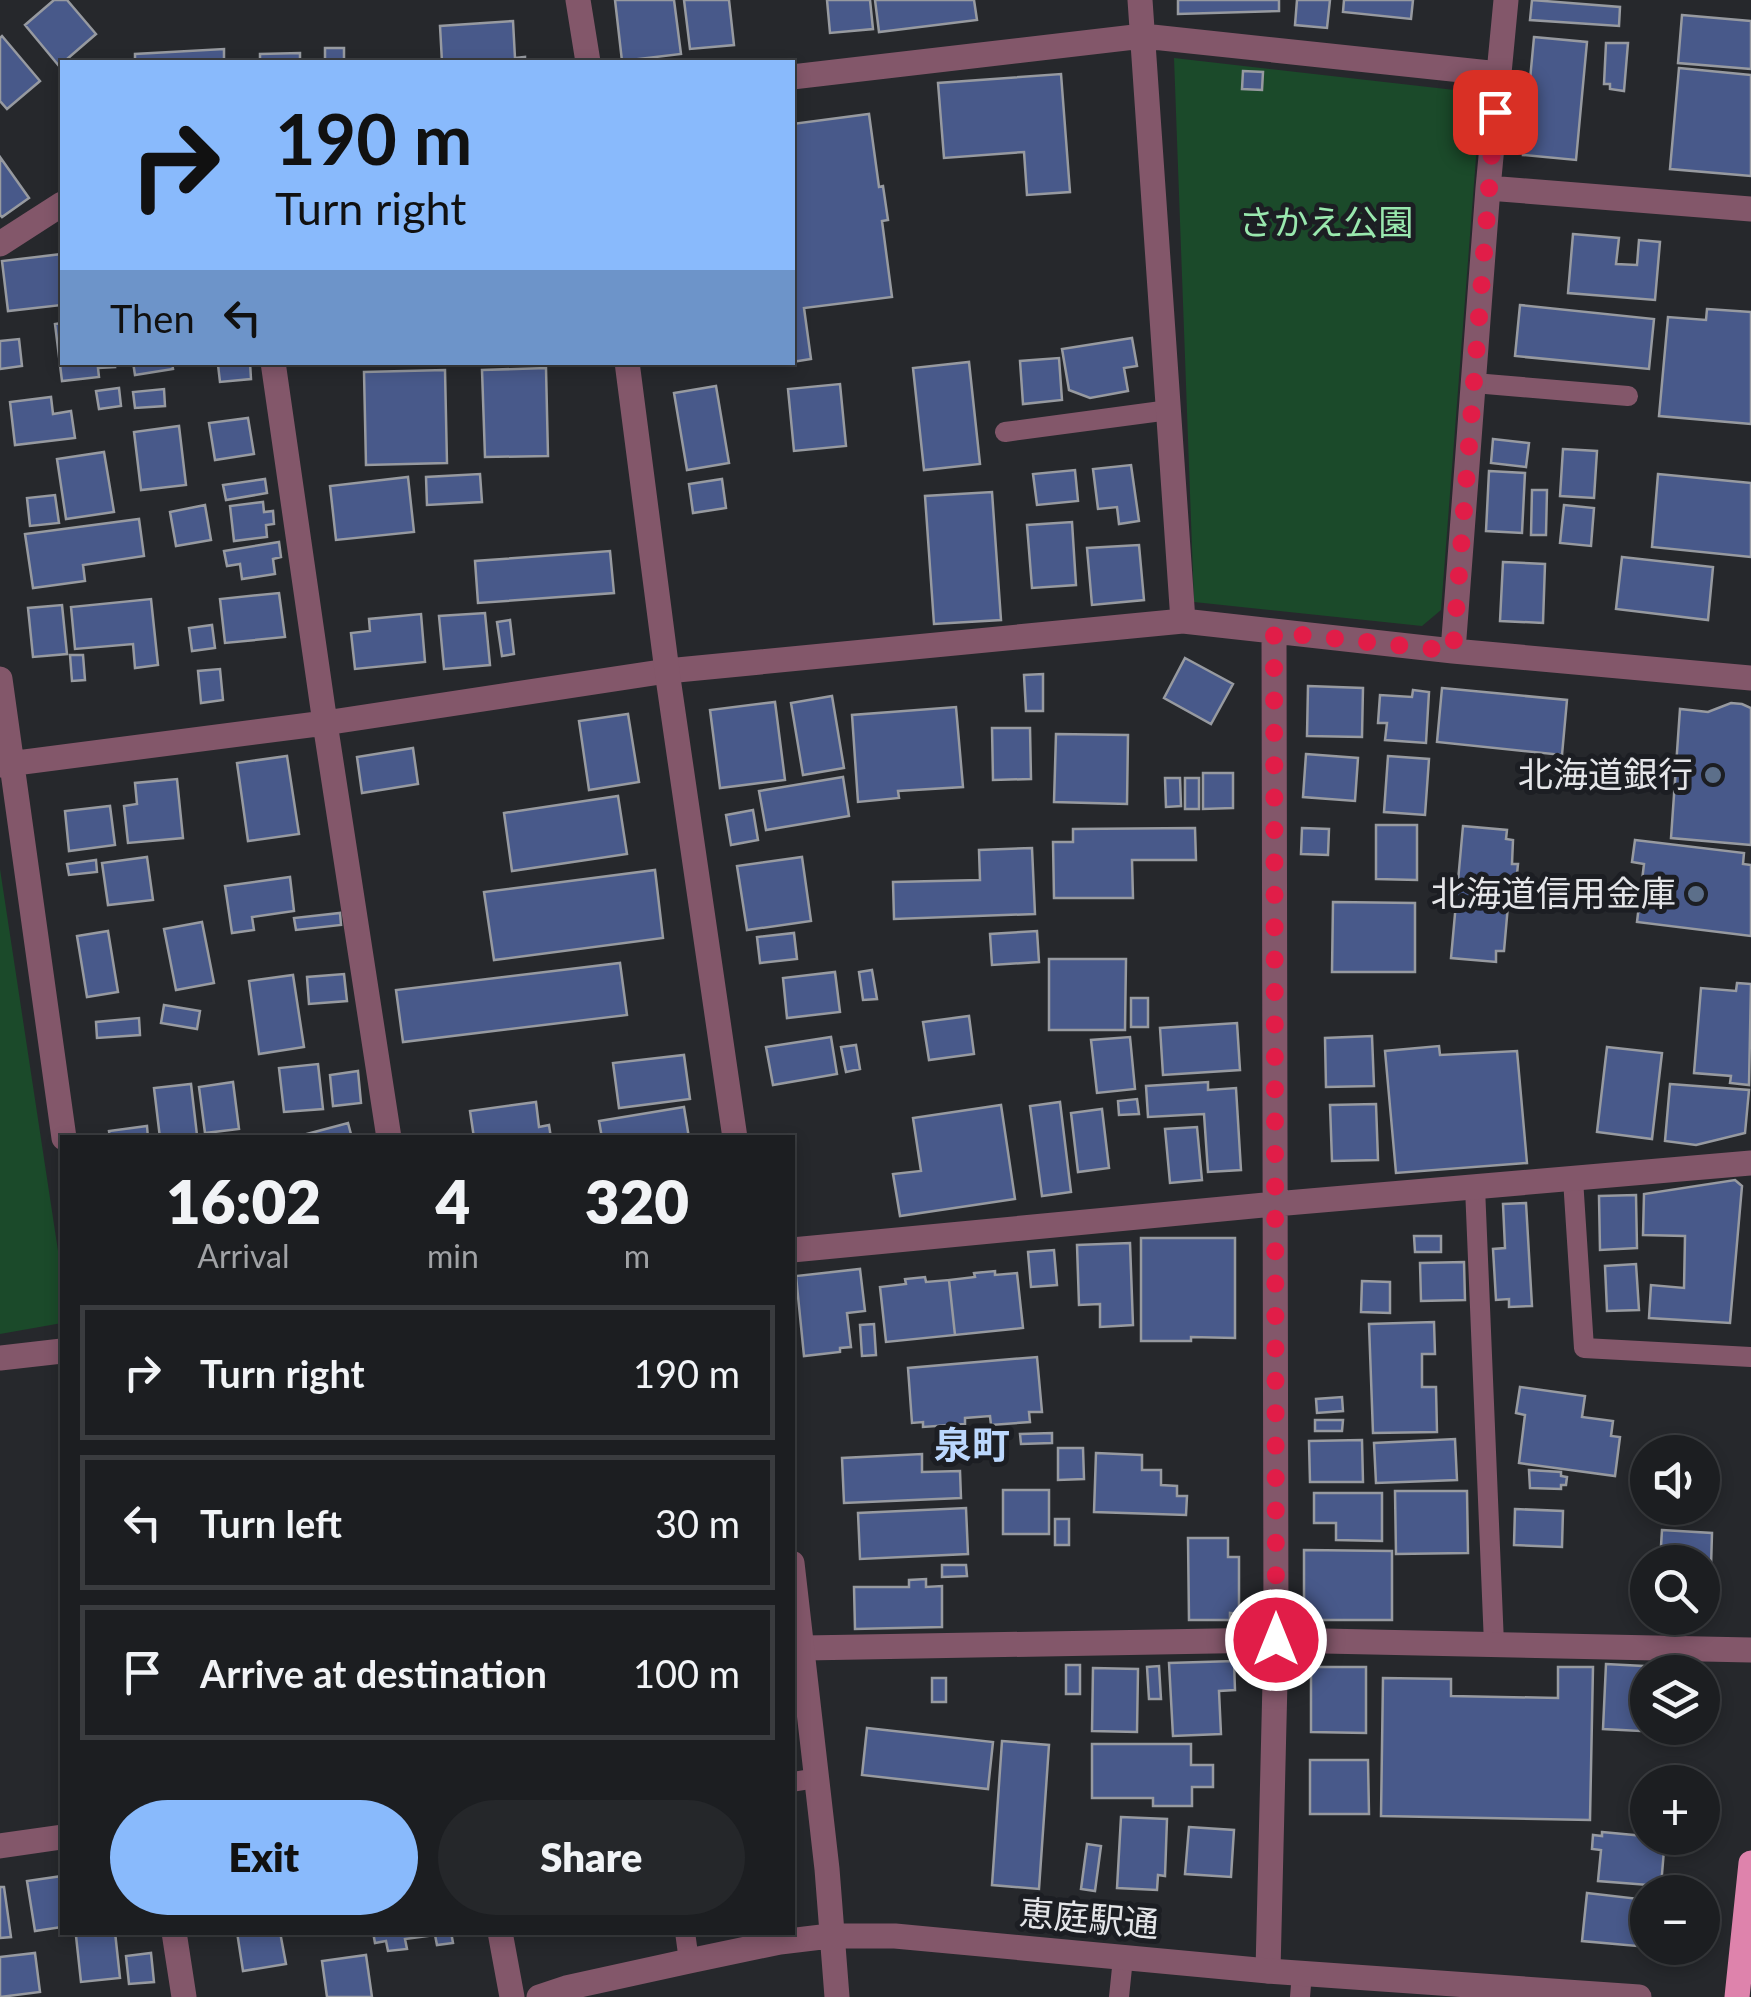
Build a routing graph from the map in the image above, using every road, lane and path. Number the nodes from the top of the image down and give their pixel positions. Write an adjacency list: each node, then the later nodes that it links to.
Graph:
1 (578, 0): 5 (street)
2 (1140, 0): 4 (street)
3 (1506, 0): 6 (street)
4 (1143, 36): 6 (street); 7 (street); 16 (street)
5 (588, 60)
6 (1499, 74): 8 (street)
7 (795, 77)
8 (1488, 188): 10 (street); 14 (street)
9 (60, 205): 11 (street)
10 (1751, 209)
11 (0, 244)
12 (273, 365): 24 (street)
13 (627, 365): 21 (street)
14 (1474, 383): 15 (lane); 20 (street)
15 (1628, 396)
16 (1169, 410): 17 (lane); 18 (street)
17 (1005, 432)
18 (1183, 622): 19 (street); 21 (street)
19 (1274, 632): 20 (street); 32 (street)
20 (1453, 651): 22 (street)
21 (667, 671): 24 (street); 28 (street)
22 (1751, 678)
23 (0, 679): 25 (street)
24 (325, 723): 25 (street); 27 (street)
25 (6, 764): 26 (street)
26 (64, 1135)
27 (389, 1135)
28 (736, 1135)
29 (1751, 1163): 30 (street)
30 (1573, 1179): 31 (street); 35 (lane)
31 (1475, 1187): 32 (street); 39 (lane)
32 (1275, 1204): 33 (street); 38 (street)
33 (795, 1250)
34 (60, 1352): 36 (street)
35 (1751, 1357)
36 (0, 1358)
37 (795, 1584): 40 (street)
38 (1276, 1640): 39 (street); 40 (street); 52 (street)
39 (1494, 1644): 41 (street)
40 (804, 1648): 42 (street)
41 (1751, 1650)
42 (805, 1780): 49 (street)
43 (60, 1838): 44 (street)
44 (0, 1846)
45 (1751, 1863): 60 (main road)
46 (174, 1935): 54 (street)
47 (501, 1935): 55 (street)
48 (685, 1935): 51 (lane)
49 (830, 1936): 50 (street, 恵庭駅通); 51 (street, 恵庭駅通); 57 (street)
50 (1123, 1958): 52 (street, 恵庭駅通); 58 (lane)
51 (689, 1961): 56 (street, 恵庭駅通)
52 (1268, 1971): 53 (street, 恵庭駅通)
53 (1301, 1985): 59 (street, 恵庭駅通)
54 (184, 1997)
55 (512, 1997)
56 (539, 1997)
57 (837, 1997)
58 (1118, 1997)
59 (1639, 1997)
60 (1737, 1997)

